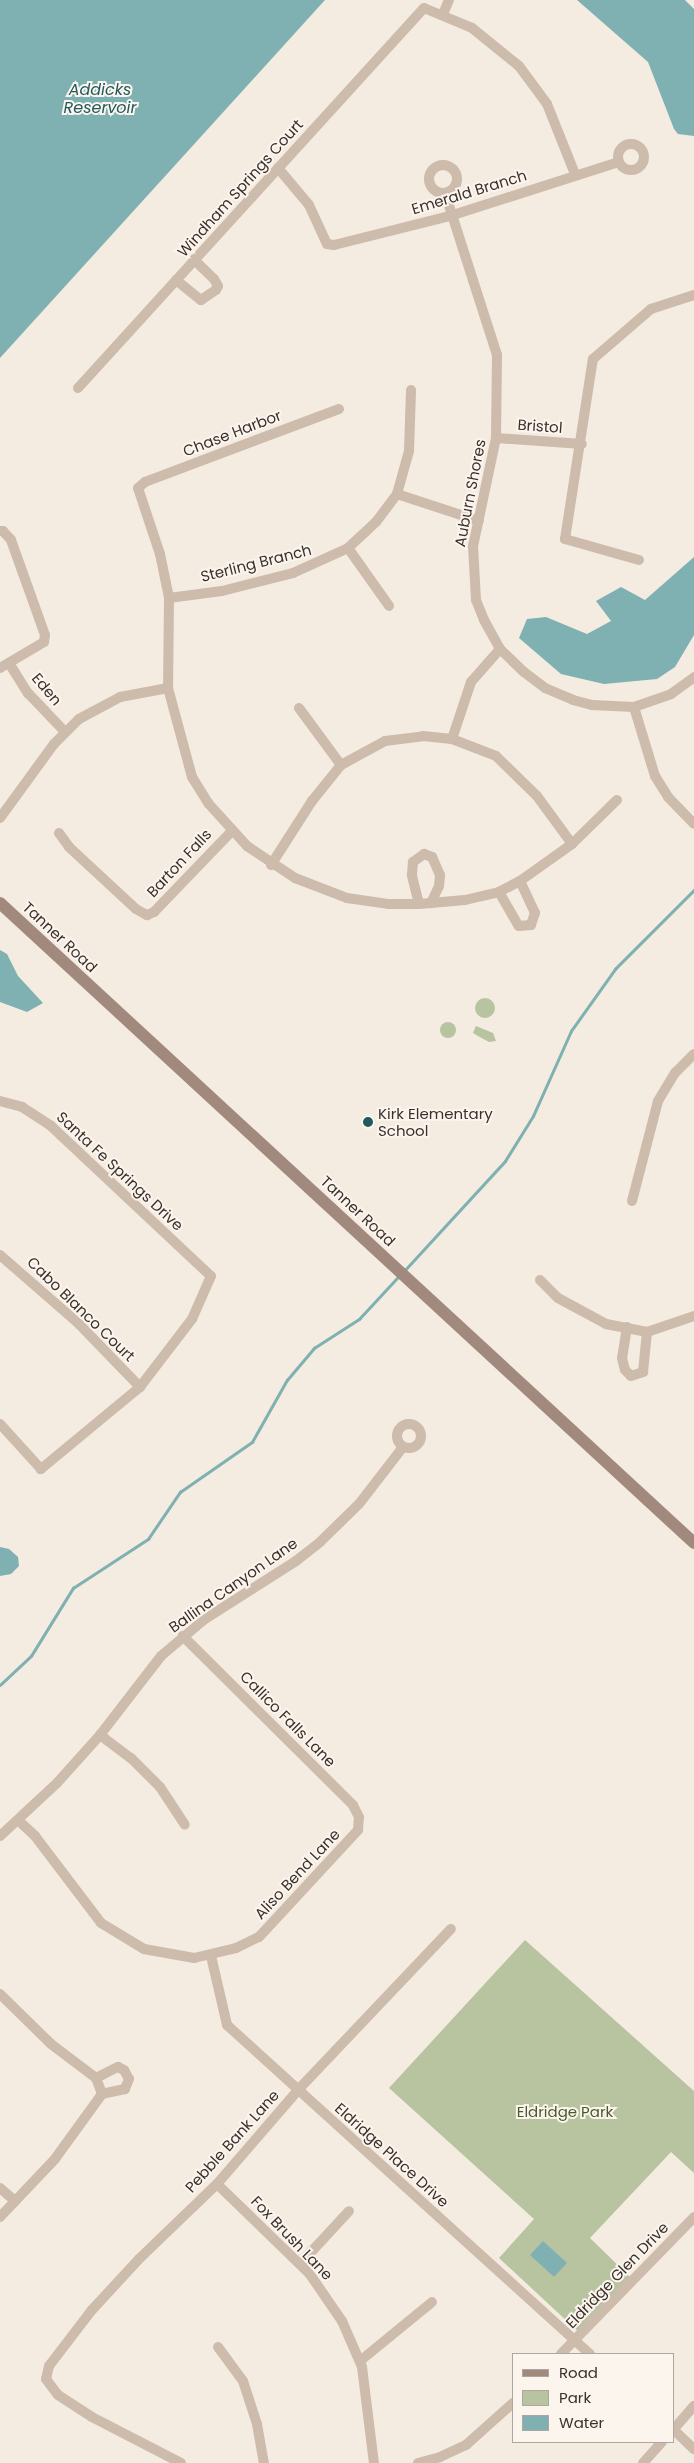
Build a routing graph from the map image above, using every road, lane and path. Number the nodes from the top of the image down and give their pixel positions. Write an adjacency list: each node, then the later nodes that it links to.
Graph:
1 (449, 0): 3 (street)
2 (424, 4): 3 (street); 5 (street, Windham Springs Court)
3 (443, 14): 6 (street)
4 (619, 162): 6 (street, Emerald Branch)
5 (278, 168): 8 (street, Emerald Branch); 9 (street, Windham Springs Court)
6 (575, 174): 8 (street, Emerald Branch)
7 (445, 193): 8 (street, Auburn Shores)
8 (453, 215): 15 (street, Auburn Shores)
9 (194, 260): 10 (street, Windham Springs Court); 10 (street)
10 (176, 280): 12 (street, Windham Springs Court)
11 (694, 295): 16 (street)
12 (78, 388)
13 (411, 390): 17 (street, Sterling Branch)
14 (339, 409): 22 (street, Chase Harbor)
15 (496, 438): 16 (street, Bristol); 18 (street, Auburn Shores)
16 (582, 444): 21 (street)
17 (397, 494): 18 (street); 20 (street, Sterling Branch)
18 (478, 521): 24 (street, Auburn Shores)
19 (2, 531): 25 (street)
20 (348, 548): 22 (street, Sterling Branch); 23 (street)
21 (639, 560)
22 (170, 598): 27 (street)
23 (389, 606)
24 (500, 649): 29 (street, Auburn Shores); 31 (street)
25 (4, 665): 30 (street, Eden)
26 (694, 677): 29 (street)
27 (168, 688): 30 (street); 36 (street)
28 (299, 708): 32 (street)
29 (634, 708): 35 (street)
30 (66, 732): 34 (street)
31 (452, 739): 32 (street); 38 (street)
32 (341, 765): 39 (street)
33 (617, 800): 38 (street)
34 (0, 818)
35 (694, 824)
36 (232, 831): 37 (street, Barton Falls); 39 (street)
37 (59, 833)
38 (572, 844): 40 (street)
39 (271, 865): 44 (street)
40 (520, 881): 41 (street); 41 (street)
41 (500, 892): 43 (street)
42 (0, 903): 56 (main road, Tanner Road)
43 (431, 903): 44 (street); 44 (street)
44 (419, 904)
45 (694, 1054): 47 (street)
46 (0, 1100): 53 (street, Santa Fe Springs Drive)
47 (632, 1201)
48 (0, 1255): 53 (street, Cabo Blanco Court)
49 (540, 1280): 51 (street)
50 (694, 1316): 52 (street)
51 (627, 1327): 52 (street); 52 (street)
52 (647, 1332)
53 (140, 1387): 54 (street)
54 (0, 1424)
55 (403, 1446): 57 (street, Ballina Canyon Lane)
56 (694, 1543)
57 (182, 1636): 58 (street, Ballina Canyon Lane); 61 (street, Callico Falls Lane)
58 (100, 1735): 59 (street, Ballina Canyon Lane); 60 (street)
59 (19, 1821): 62 (street, Ballina Canyon Lane); 64 (street, Aliso Bend Lane)
60 (185, 1825)
61 (358, 1830): 64 (street, Aliso Bend Lane)
62 (0, 1836)
63 (451, 1929): 67 (street, Pebble Bank Lane)
64 (211, 1956): 67 (street, Eldridge Place Drive)
65 (0, 1994): 66 (street)
66 (100, 2086): 66 (street); 70 (street)
67 (298, 2090): 68 (street, Pebble Bank Lane); 76 (street, Eldridge Place Drive)
68 (217, 2184): 74 (street, Fox Brush Lane); 87 (street, Pebble Bank Lane)
69 (0, 2188): 70 (street)
70 (15, 2201): 72 (street)
71 (349, 2211): 74 (street)
72 (0, 2217)
73 (694, 2217): 76 (street, Eldridge Glen Drive)
74 (300, 2264): 80 (street, Fox Brush Lane)
75 (432, 2302): 80 (street)
76 (575, 2340): 78 (street, Eldridge Glen Drive); 79 (street, Eldridge Place Drive)
77 (218, 2347): 88 (street)
78 (562, 2353)
79 (589, 2353)
80 (360, 2361): 89 (street, Fox Brush Lane)
81 (512, 2404): 90 (street)
82 (694, 2406): 83 (street)
83 (674, 2429)
84 (674, 2431): 86 (street)
85 (661, 2443): 91 (street)
86 (694, 2449)
87 (181, 2463)
88 (264, 2463)
89 (374, 2463)
90 (418, 2463)
91 (643, 2463)

